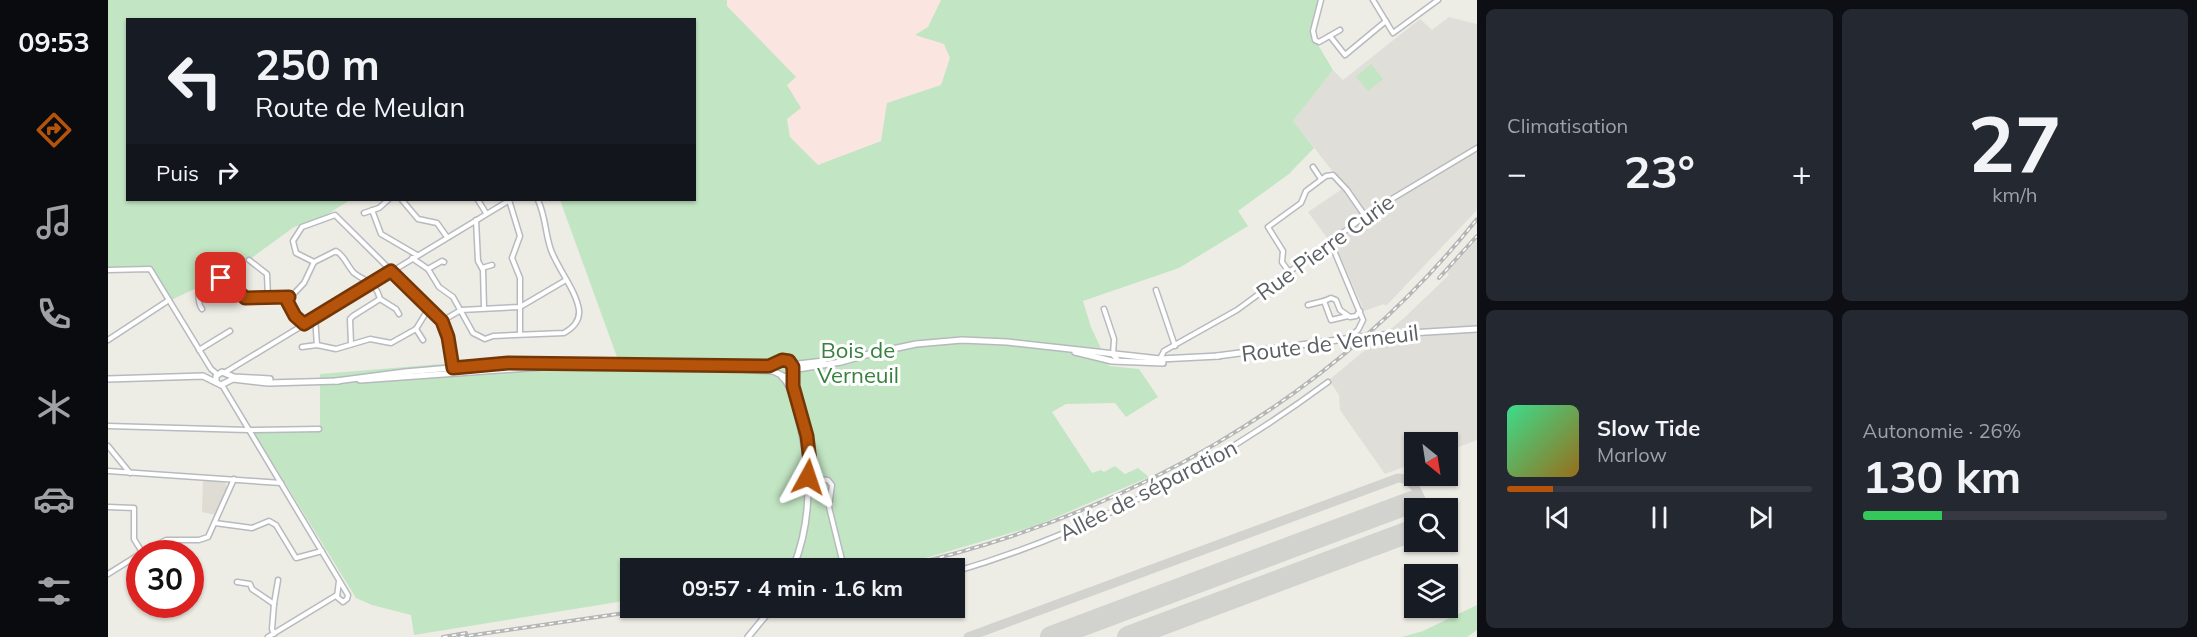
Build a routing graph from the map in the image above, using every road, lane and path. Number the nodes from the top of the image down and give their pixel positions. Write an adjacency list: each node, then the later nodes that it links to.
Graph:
1 (1322, 0): 6 (street)
2 (1373, 0): 4 (street)
3 (1438, 0): 4 (street)
4 (1386, 21): 6 (street)
5 (1340, 30): 6 (street)
6 (1330, 36)
7 (1477, 148): 19 (street, Rue Pierre Curie)
8 (1313, 167): 9 (street)
9 (1322, 179): 19 (street); 33 (street)
10 (387, 201): 16 (street)
11 (403, 201): 21 (street)
12 (479, 201): 18 (street)
13 (507, 201): 18 (street)
14 (509, 201): 43 (street)
15 (538, 201): 34 (street)
16 (372, 210): 17 (street); 23 (street)
17 (364, 213)
18 (486, 213): 20 (street)
19 (1365, 216): 22 (street, Rue Pierre Curie)
20 (476, 220): 21 (street); 29 (street)
21 (447, 237): 23 (street)
22 (1330, 241): 33 (street, Rue Pierre Curie); 49 (street)
23 (417, 255): 24 (street)
24 (412, 258): 30 (street); 32 (street)
25 (249, 260): 37 (street)
26 (314, 262): 32 (street); 35 (street); 38 (street)
27 (444, 262): 30 (street)
28 (492, 265): 29 (street)
29 (482, 268): 45 (street)
30 (428, 269): 48 (street)
31 (108, 270): 40 (street)
32 (391, 271): 35 (street); 44 (street)
33 (1289, 272): 65 (street, Rue Pierre Curie)
34 (566, 280): 43 (street); 58 (street)
35 (372, 282): 39 (street); 52 (street)
36 (1156, 290): 65 (street)
37 (268, 297): 38 (street); 46 (street)
38 (289, 297): 54 (street)
39 (380, 299): 50 (street); 62 (street)
40 (169, 300): 60 (street); 66 (street)
41 (1324, 302): 42 (street); 51 (street); 51 (street)
42 (1308, 304)
43 (520, 307): 45 (street); 58 (street)
44 (429, 308): 53 (street); 55 (street)
45 (484, 308): 48 (street)
46 (202, 309)
47 (1104, 309): 69 (street)
48 (461, 310): 53 (street); 58 (street)
49 (1360, 311): 51 (street); 59 (street)
50 (399, 315)
51 (1348, 315)
52 (315, 317): 54 (street); 63 (street)
53 (442, 321): 78 (street)
54 (304, 324): 79 (street)
55 (416, 329): 61 (street); 62 (street)
56 (1477, 330): 59 (main road, Route de Verneuil, bridge)
57 (230, 331): 66 (street)
58 (520, 333)
59 (1348, 339): 70 (main road, Route de Verneuil)
60 (108, 340)
61 (423, 340)
62 (351, 344): 63 (street)
63 (316, 345): 64 (street)
64 (302, 347)
65 (1174, 347): 71 (street); 72 (street, Rue Pierre Curie)
66 (199, 350): 77 (street)
67 (1071, 350): 68 (main road, Route de Verneuil); 69 (main road, Route de Verneuil); 74 (main road, Route de Verneuil)
68 (873, 353): 73 (main road, Route de Verneuil); 80 (main road, Route de Verneuil)
69 (1113, 355): 72 (main road, Route de Verneuil); 74 (street)
70 (1219, 356): 71 (main road, Route de Verneuil); 72 (main road, Route de Verneuil)
71 (1178, 359): 72 (main road, Route de Verneuil)
72 (1163, 361): 74 (main road, Route de Verneuil)
73 (790, 362): 75 (main road); 80 (main road)
74 (1119, 362)
75 (778, 363): 76 (main road); 82 (main road)
76 (698, 366): 78 (main road); 82 (main road)
77 (211, 369): 81 (street); 83 (street)
78 (451, 371): 85 (main road)
79 (225, 373): 81 (main road); 85 (main road); 87 (main road)
80 (792, 373): 82 (main road); 94 (main road)
81 (217, 375): 83 (main road); 87 (main road)
82 (780, 376): 94 (main road)
83 (206, 377): 84 (main road); 87 (main road)
84 (108, 378)
85 (295, 382): 87 (main road)
86 (1328, 382): 105 (street, Allée de séparation)
87 (222, 383): 90 (street)
88 (108, 426): 90 (street)
89 (319, 429): 90 (street)
90 (248, 430): 96 (street)
91 (108, 446): 93 (street)
92 (108, 471): 93 (street)
93 (130, 472): 95 (street)
94 (810, 478): 102 (main road); 103 (street)
95 (234, 479): 96 (street); 98 (street)
96 (281, 483): 101 (street)
97 (108, 507): 99 (street)
98 (215, 523): 100 (street); 101 (street)
99 (134, 540)
100 (204, 540)
101 (322, 551): 108 (street)
102 (797, 558)
103 (842, 558)
104 (126, 563): 106 (street)
105 (965, 569)
106 (108, 574)
107 (278, 580): 113 (street)
108 (339, 581): 110 (street); 111 (street)
109 (237, 582): 113 (street)
110 (338, 593): 111 (street); 112 (street); 114 (street)
111 (347, 593): 112 (street)
112 (340, 601): 114 (street)
113 (274, 604): 116 (street)
114 (324, 604): 116 (street)
115 (764, 618): 118 (main road)
116 (274, 634): 117 (street)
117 (268, 637)
118 (748, 637)

